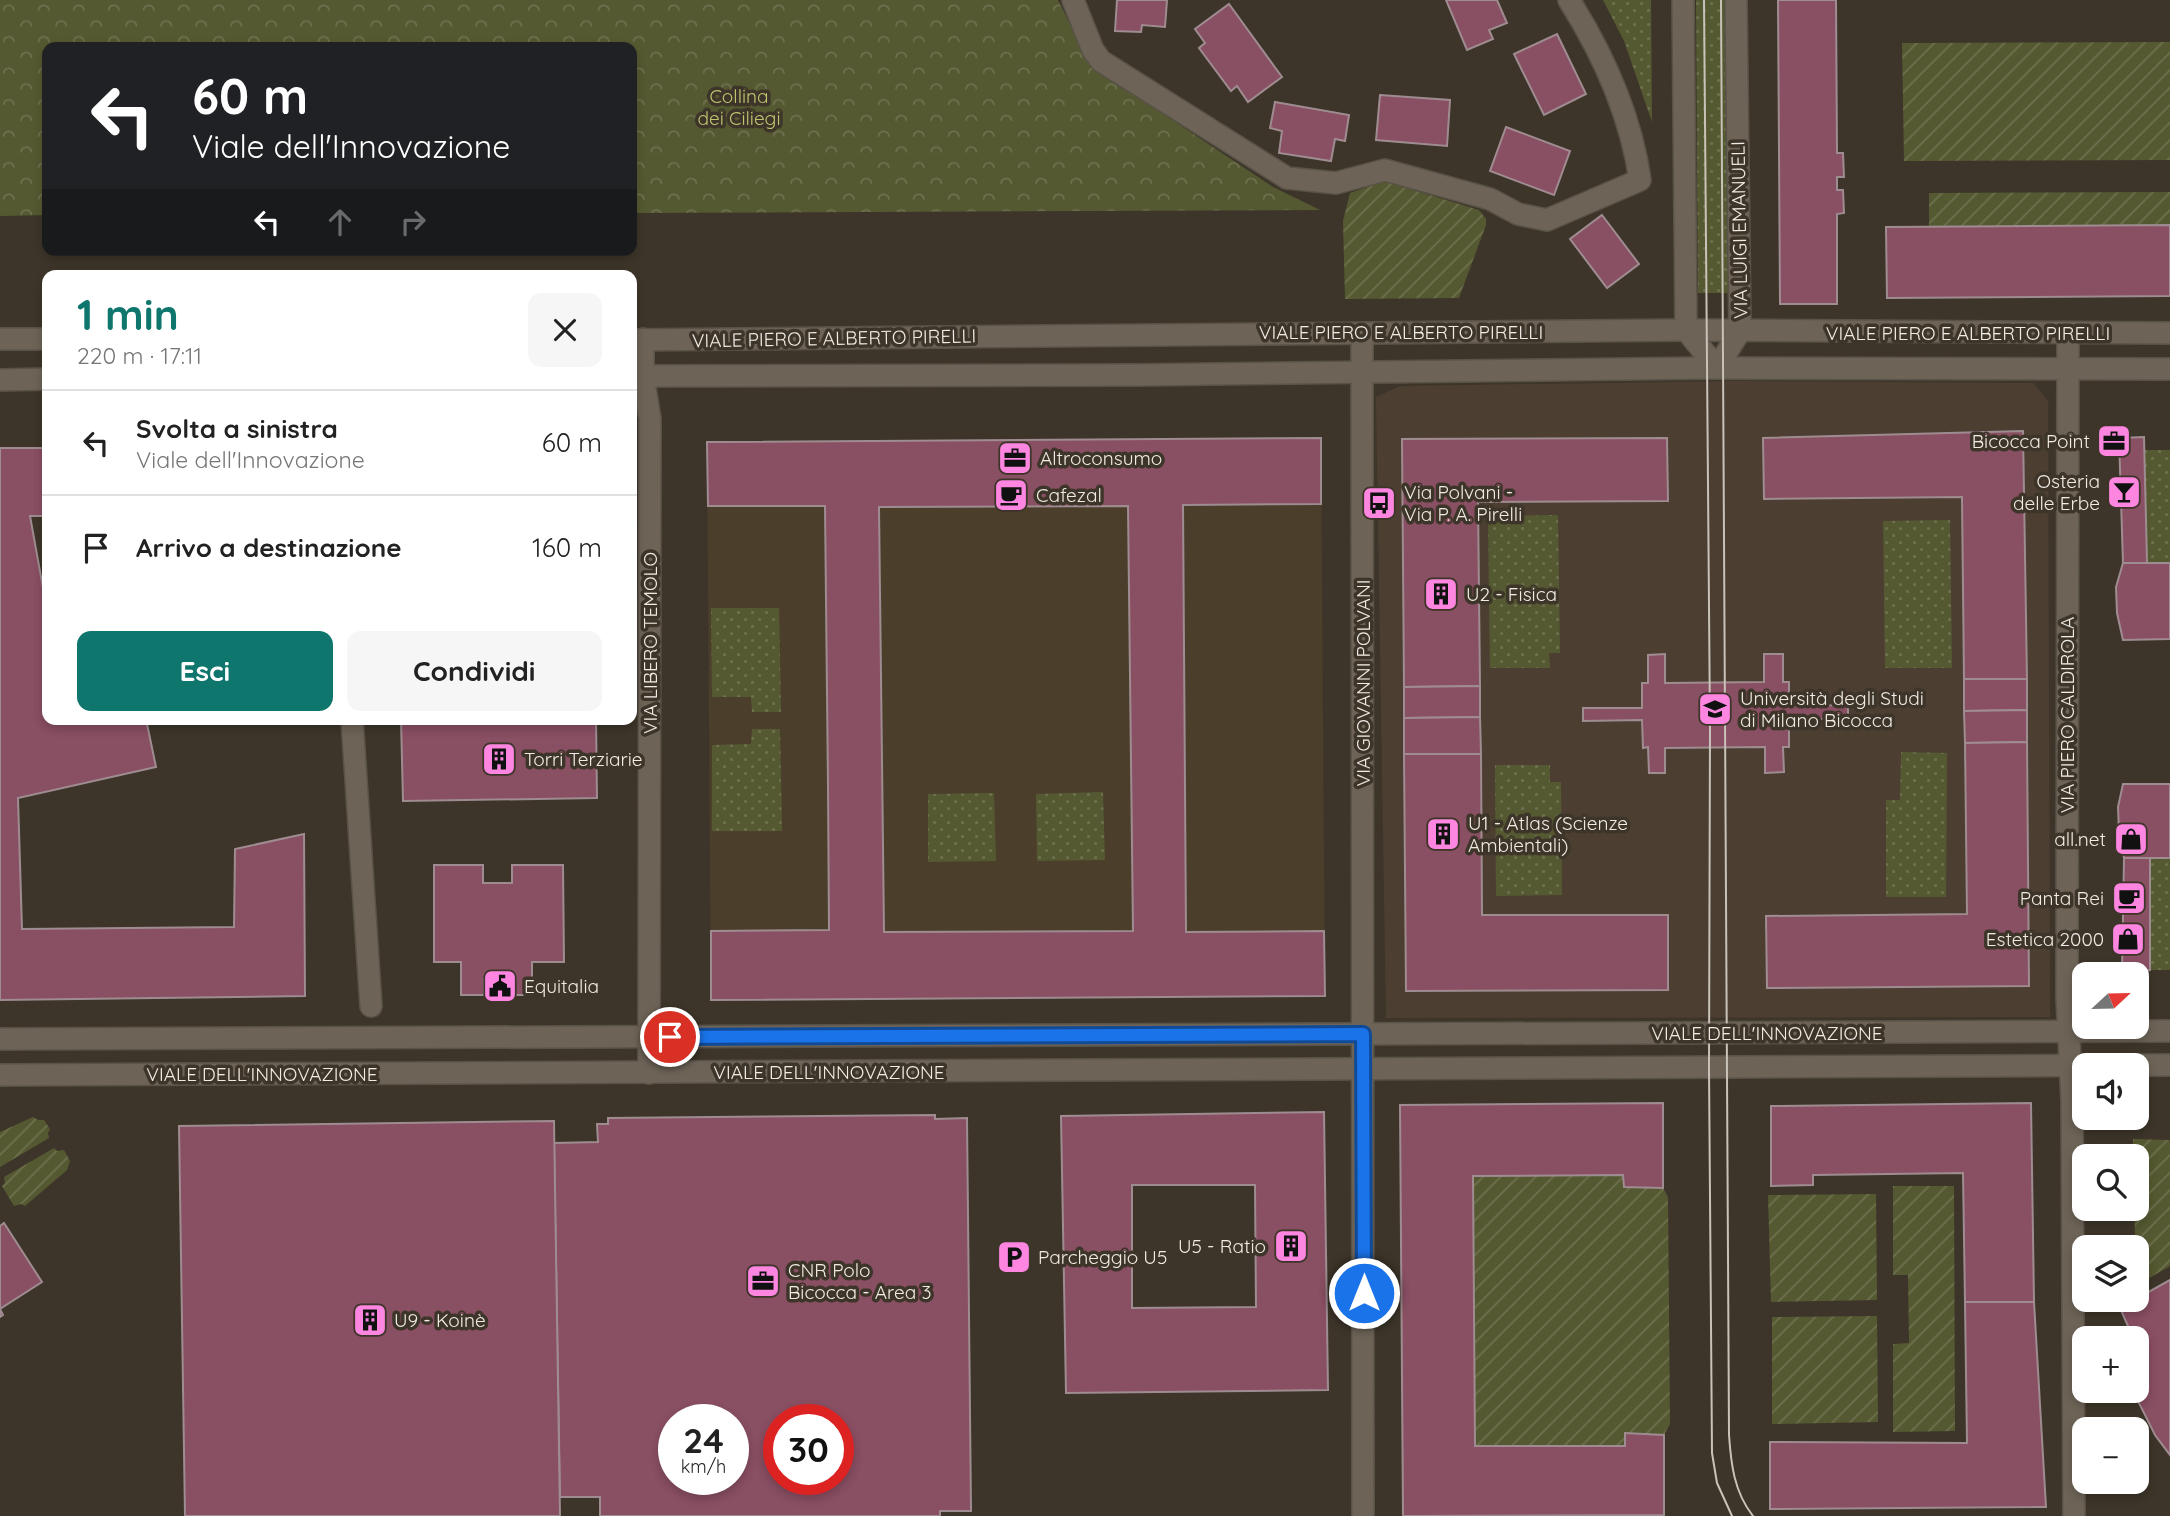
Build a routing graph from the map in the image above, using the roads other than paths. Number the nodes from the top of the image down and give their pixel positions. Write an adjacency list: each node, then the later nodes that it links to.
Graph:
1 (1073, 0): 2 (street)
2 (1569, 0)
3 (1683, 0): 5 (street)
4 (1737, 0): 6 (street, VIA LUIGI EMANUELI)
5 (1686, 330): 6 (street, VIALE PIERO E ALBERTO PIRELLI); 7 (street, VIALE PIERO E ALBERTO PIRELLI); 13 (street)
6 (1740, 331): 9 (street, VIALE PIERO E ALBERTO PIRELLI); 13 (street, VIA LUIGI EMANUELI)
7 (1362, 333): 12 (street, VIALE PIERO E ALBERTO PIRELLI); 16 (street, VIA GIOVANNI POLVANI)
8 (2170, 333): 9 (street, VIALE PIERO E ALBERTO PIRELLI)
9 (2068, 334): 15 (street, VIA PIERO CALDIROLA)
10 (0, 339): 11 (street)
11 (42, 339)
12 (637, 340): 17 (street, VIA LIBERO TEMOLO)
13 (1717, 368): 15 (street, VIALE PIERO E ALBERTO PIRELLI); 16 (street, VIALE PIERO E ALBERTO PIRELLI)
14 (2170, 369): 15 (street, VIALE PIERO E ALBERTO PIRELLI)
15 (2068, 370): 22 (street, VIA PIERO CALDIROLA)
16 (1362, 372): 17 (street, VIALE PIERO E ALBERTO PIRELLI); 24 (street, VIA GIOVANNI POLVANI)
17 (638, 376): 25 (street, VIA LIBERO TEMOLO)
18 (42, 379): 19 (street)
19 (0, 380)
20 (352, 725): 21 (street)
21 (371, 1006)
22 (2069, 1031): 23 (street, VIALE DELL'INNOVAZIONE); 24 (street, VIALE DELL'INNOVAZIONE); 27 (street, VIA PIERO CALDIROLA)
23 (2170, 1031)
24 (1363, 1034): 25 (street, VIALE DELL'INNOVAZIONE); 29 (street)
25 (650, 1037): 26 (street, VIALE DELL'INNOVAZIONE); 30 (street, VIA LIBERO TEMOLO)
26 (0, 1039)
27 (2071, 1065): 28 (street, VIALE DELL'INNOVAZIONE); 29 (street, VIALE DELL'INNOVAZIONE); 33 (street, VIA PIERO CALDIROLA)
28 (2170, 1065)
29 (1364, 1069): 30 (street, VIALE DELL'INNOVAZIONE); 32 (street)
30 (649, 1073): 31 (street, VIALE DELL'INNOVAZIONE)
31 (0, 1075)
32 (1363, 1516)
33 (2074, 1516)

